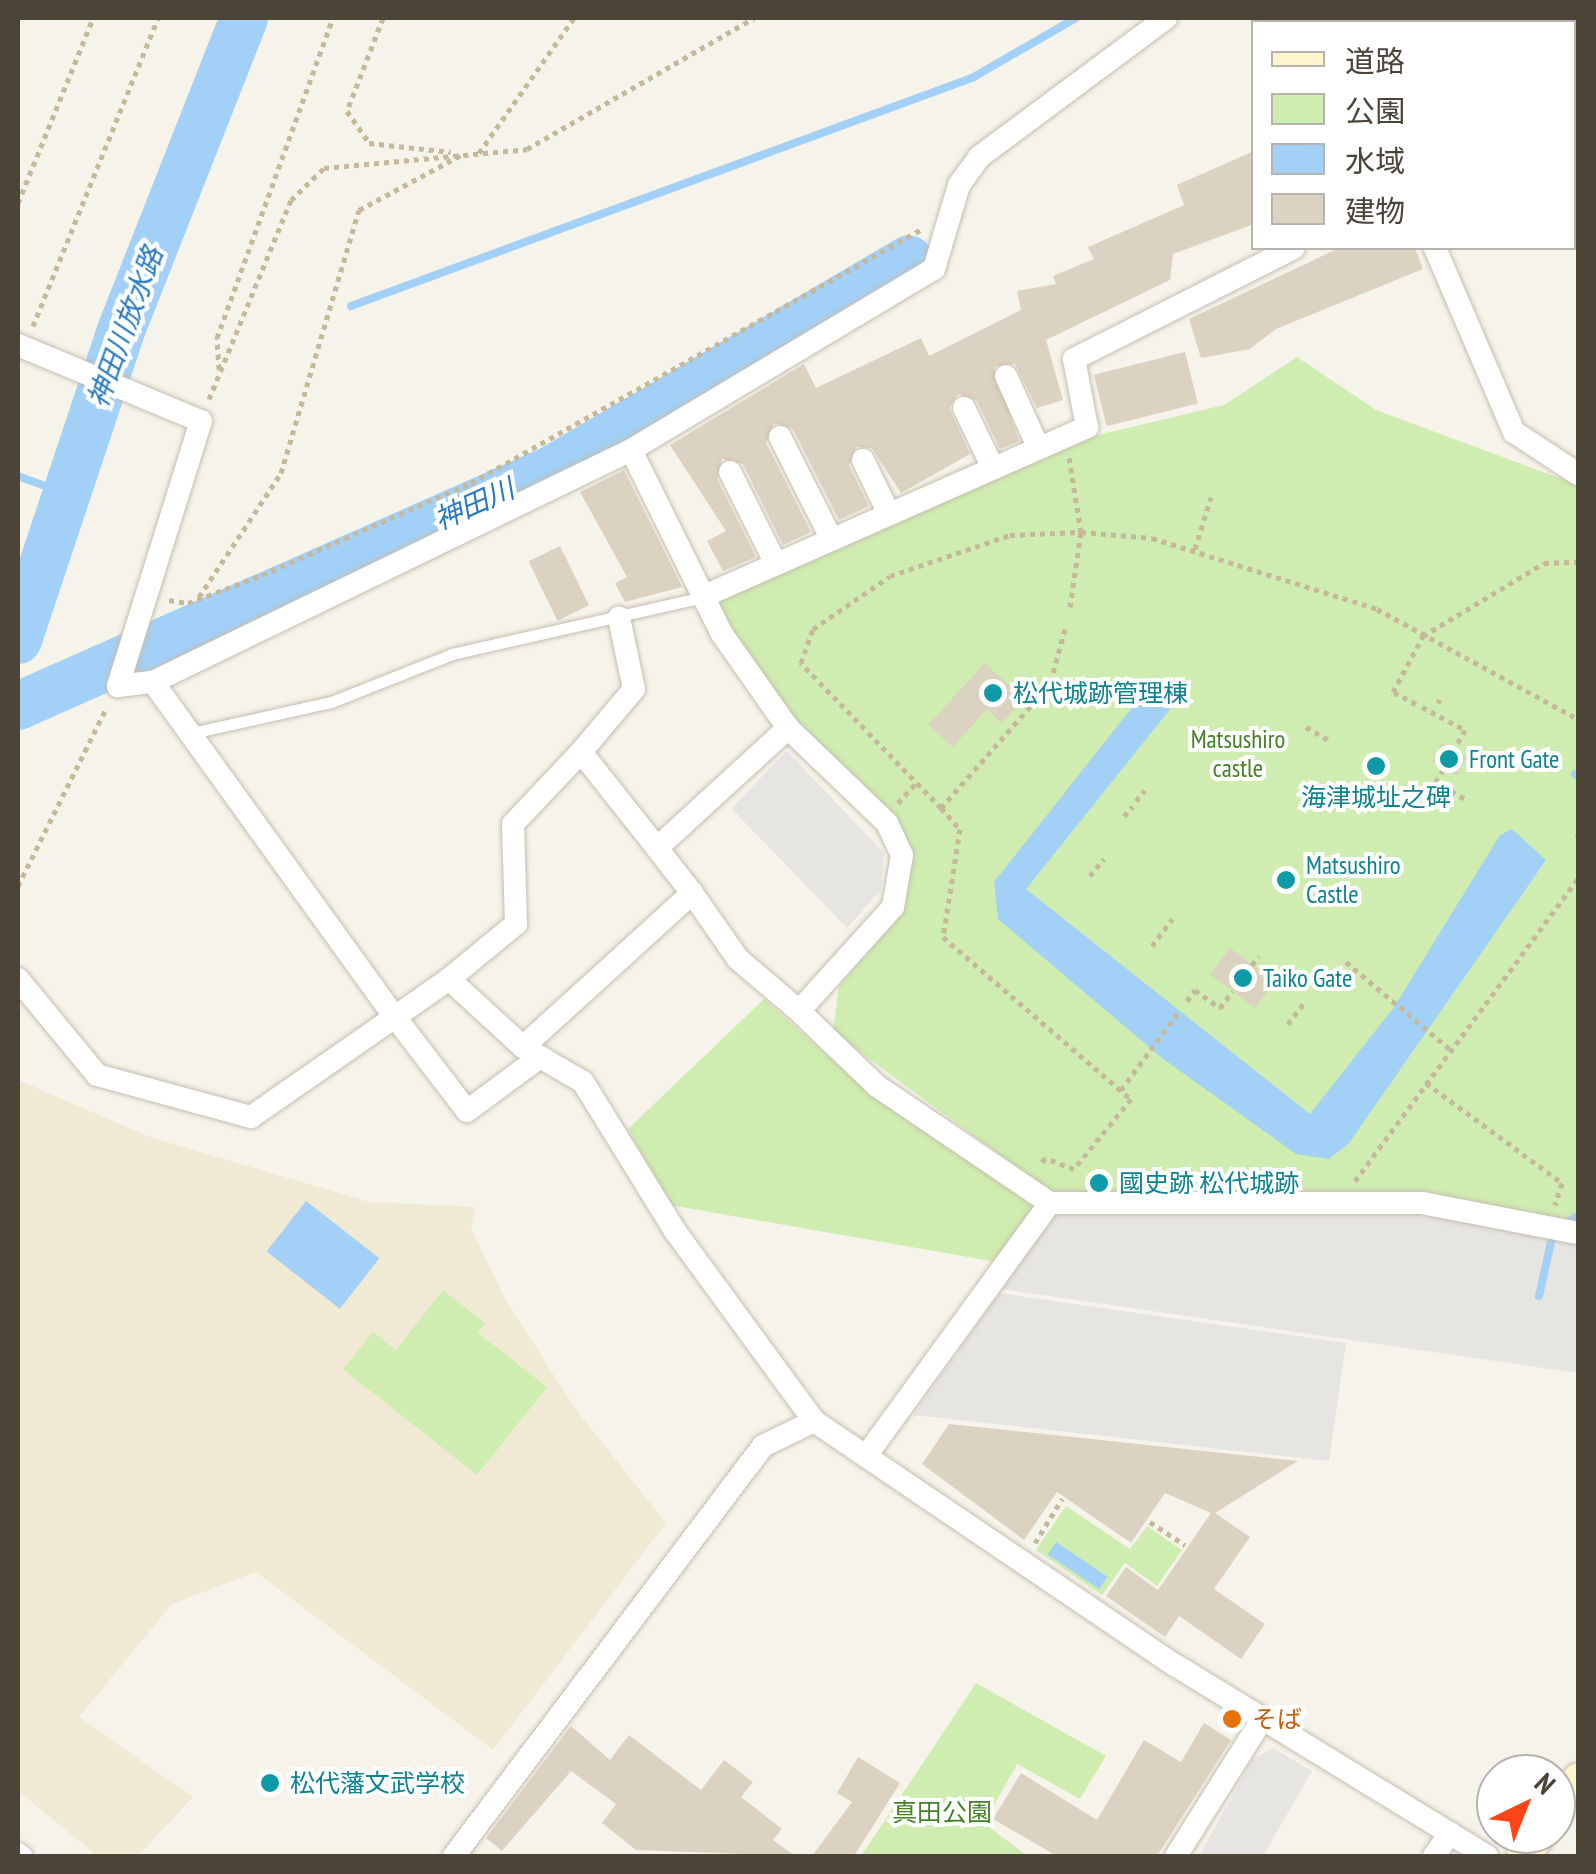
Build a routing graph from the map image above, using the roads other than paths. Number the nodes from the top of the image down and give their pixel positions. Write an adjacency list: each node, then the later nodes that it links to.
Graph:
1 (1166, 18): 9 (street)
2 (1290, 250): 8 (street)
3 (1437, 250): 13 (street)
4 (25, 348): 19 (street)
5 (1006, 376): 8 (street)
6 (964, 408): 11 (street)
7 (780, 437): 15 (street)
8 (1038, 447): 11 (street)
9 (631, 450): 17 (street); 19 (street)
10 (863, 460): 14 (street)
11 (992, 466): 14 (street)
12 (730, 472): 16 (street)
13 (1578, 474)
14 (889, 514): 15 (street)
15 (832, 540): 16 (street)
16 (776, 564): 17 (street)
17 (702, 597): 18 (lane); 20 (street)
18 (619, 618): 21 (lane); 22 (street)
19 (153, 682): 21 (street)
20 (788, 728): 23 (street); 27 (street)
21 (192, 734): 28 (street)
22 (581, 752): 23 (street); 25 (street)
23 (657, 848): 24 (street)
24 (692, 893): 27 (street); 29 (street)
25 (449, 979): 28 (street); 29 (street)
26 (18, 980): 28 (street)
27 (799, 1011): 30 (street)
28 (395, 1018): 29 (street)
29 (532, 1052): 32 (street)
30 (1050, 1203): 31 (street); 33 (street)
31 (1578, 1234)
32 (814, 1421): 33 (street); 36 (street)
33 (866, 1456): 34 (street)
34 (1263, 1718): 35 (street); 37 (street)
35 (1450, 1834): 38 (street); 39 (street)
36 (454, 1856)
37 (1176, 1856)
38 (1434, 1856)
39 (1488, 1856)

